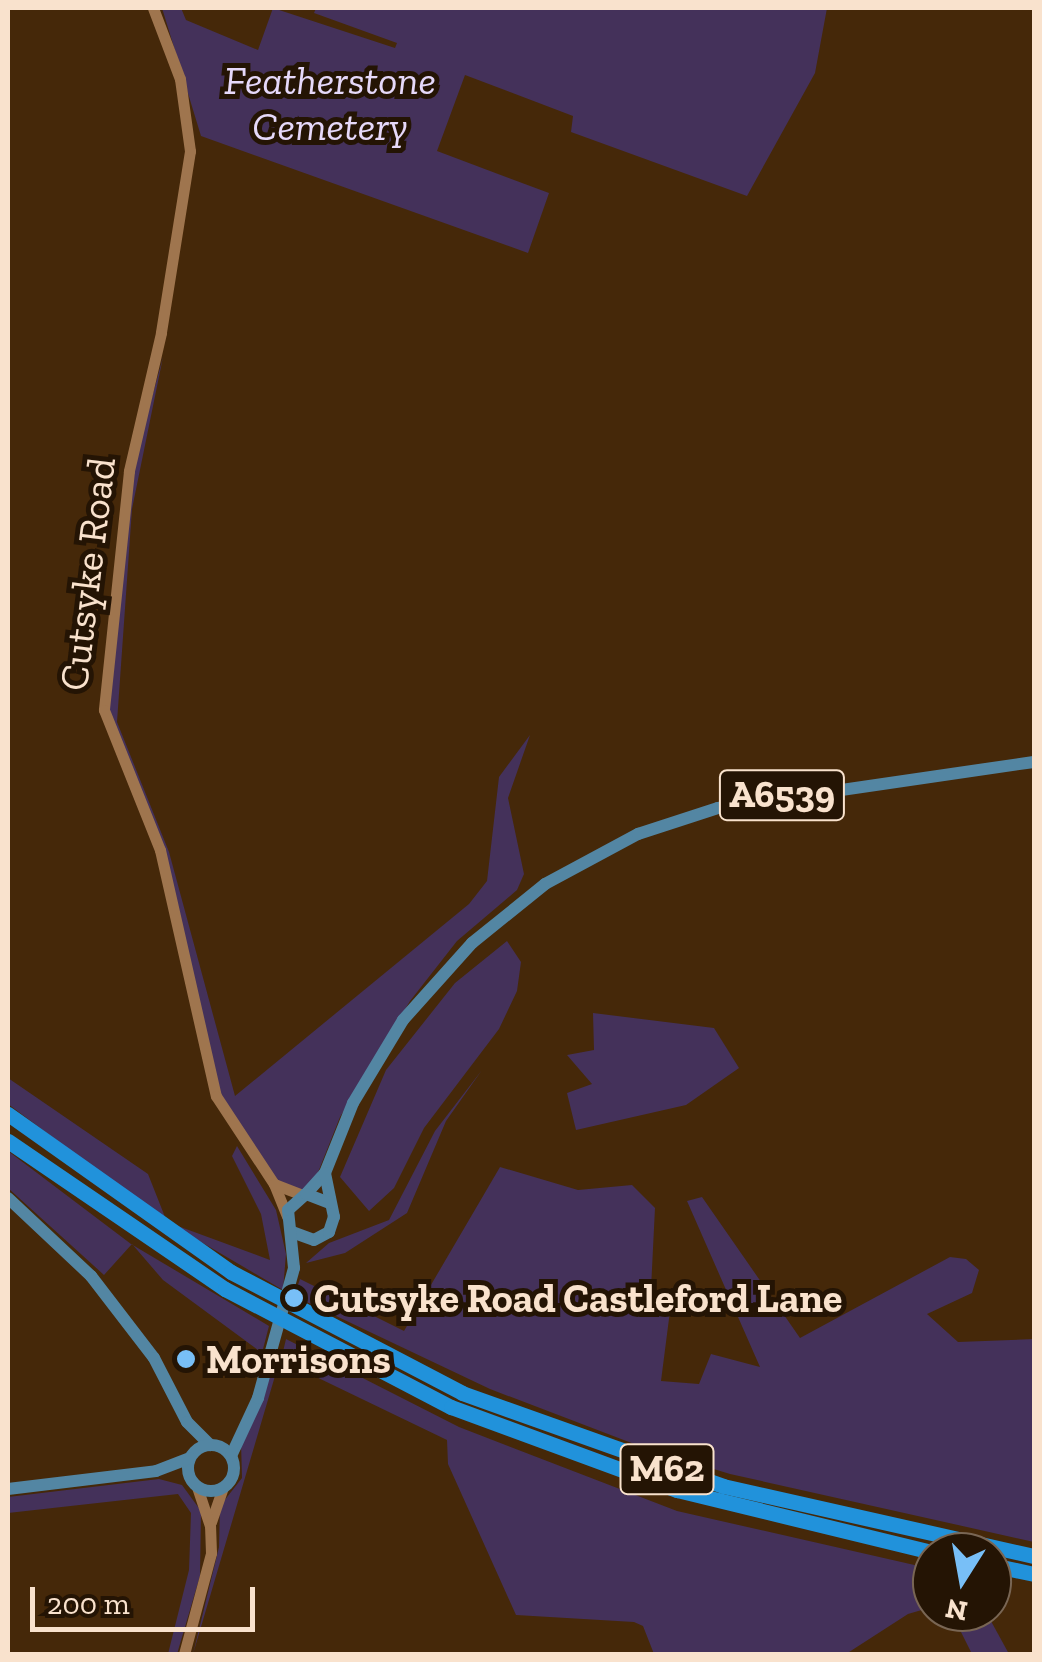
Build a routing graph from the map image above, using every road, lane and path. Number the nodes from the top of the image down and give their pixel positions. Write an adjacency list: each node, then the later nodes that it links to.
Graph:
1 (153, 8): 6 (main road, Cutsyke Road)
2 (1034, 762): 5 (main road, A6539)
3 (8, 1114): 25 (highway, M62)
4 (8, 1141): 24 (highway, M62)
5 (325, 1173): 7 (main road, A6539); 9 (main road, A6539)
6 (274, 1184): 7 (main road); 10 (main road, Cutsyke Road)
7 (304, 1194): 9 (main road); 10 (main road)
8 (8, 1198): 15 (main road)
9 (329, 1203): 12 (main road)
10 (287, 1218): 11 (main road)
11 (292, 1232): 12 (main road); 13 (main road)
12 (320, 1239): 13 (main road)
13 (294, 1268): 14 (main road)
14 (246, 1420): 16 (main road); 17 (main road)
15 (187, 1422): 16 (main road); 18 (main road)
16 (211, 1445): 17 (main road); 18 (main road)
17 (230, 1456): 21 (main road)
18 (191, 1457): 19 (main road); 20 (main road)
19 (156, 1472): 20 (main road); 22 (main road)
20 (194, 1483): 21 (main road); 23 (main road)
21 (223, 1488): 23 (main road)
22 (8, 1489)
23 (210, 1526): 26 (main road)
24 (912, 1547)
25 (1034, 1556)
26 (184, 1654)

